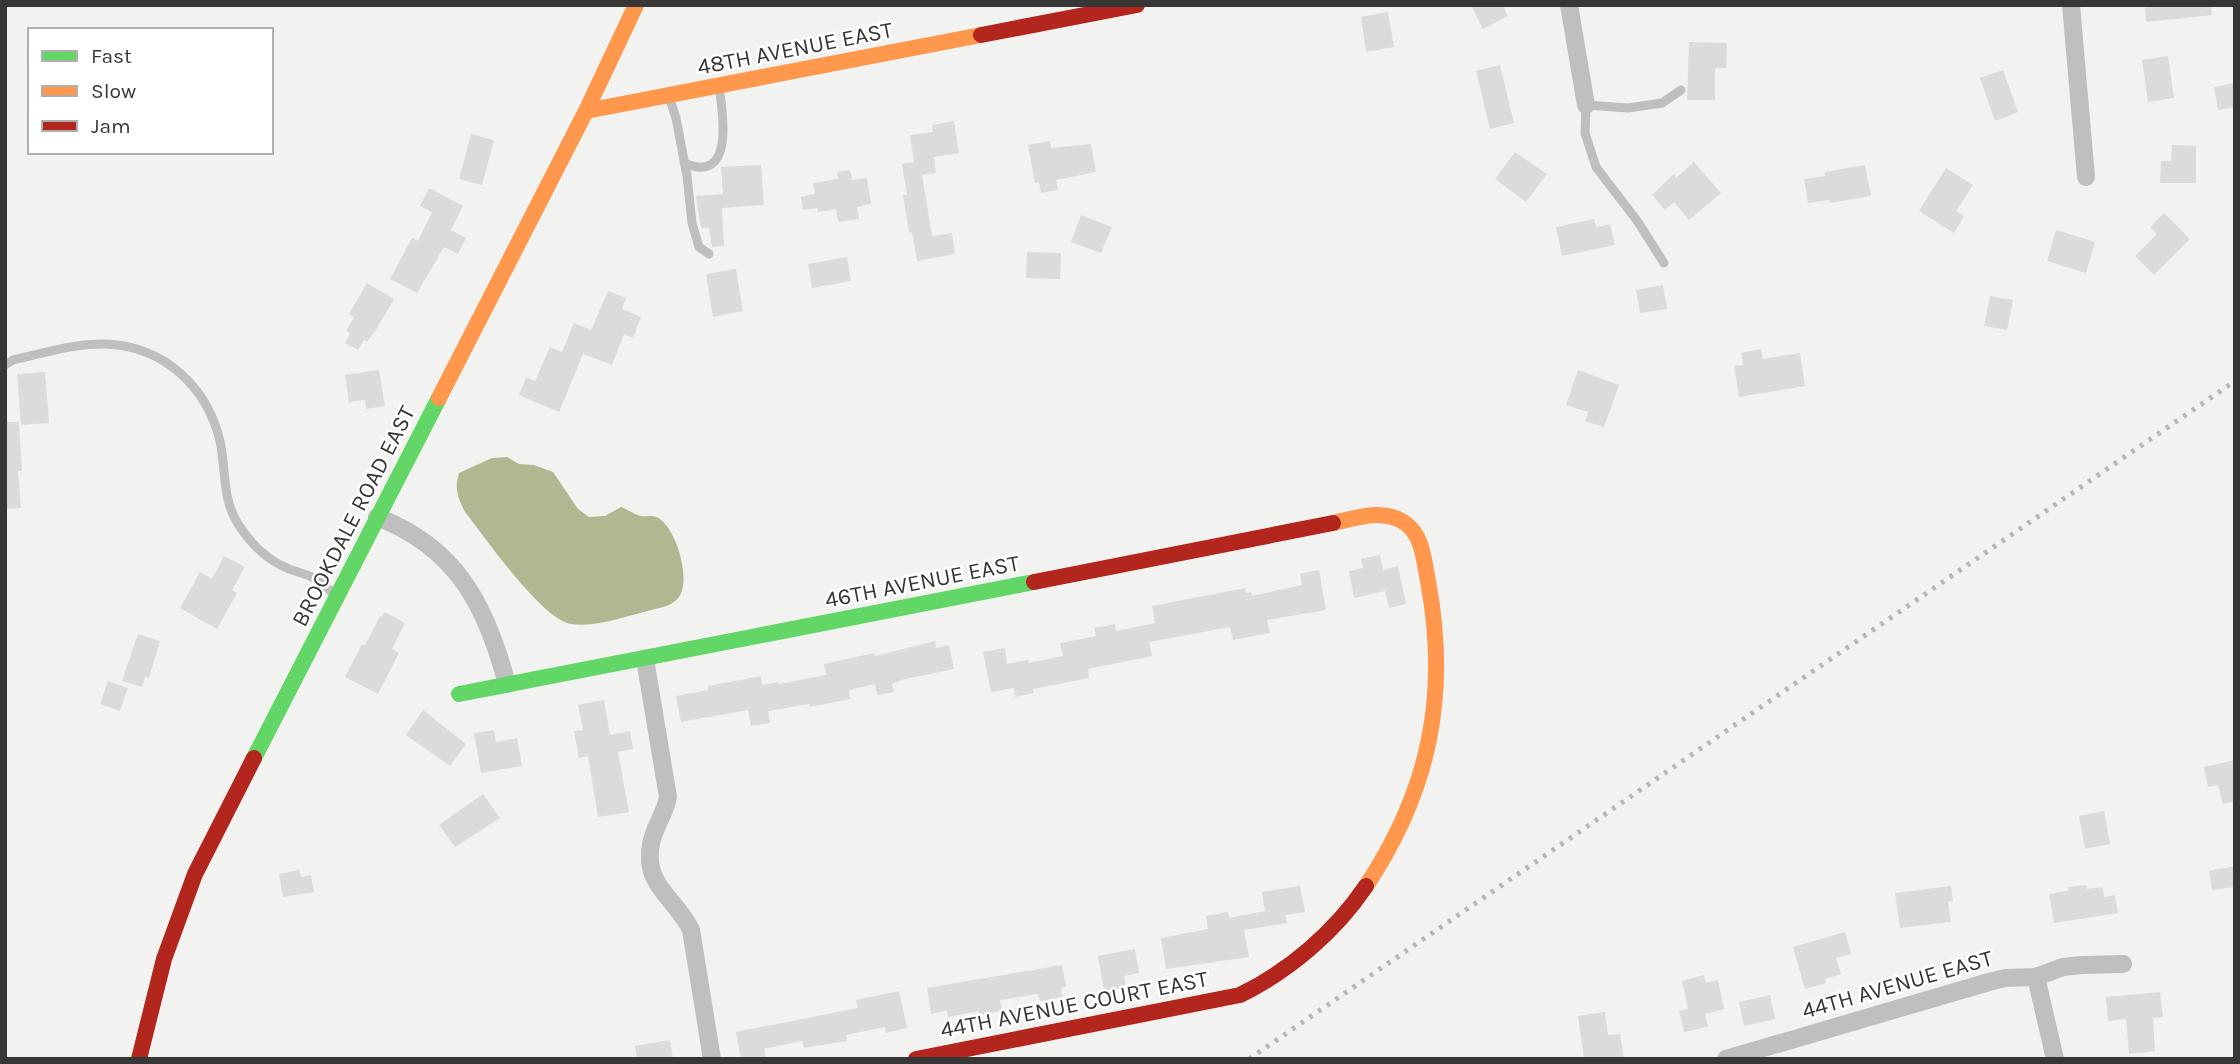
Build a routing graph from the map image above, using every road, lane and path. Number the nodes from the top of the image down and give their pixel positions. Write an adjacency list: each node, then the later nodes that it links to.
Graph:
1 (636, 5): 9 (street, BROOKDALE ROAD EAST)
2 (1137, 5): 5 (street, 48TH AVENUE EAST)
3 (1569, 5): 8 (street)
4 (2071, 5): 11 (street)
5 (719, 86): 7 (street, 48TH AVENUE EAST); 10 (lane)
6 (1681, 90): 8 (lane)
7 (668, 95): 9 (street, 48TH AVENUE EAST); 10 (lane)
8 (1586, 105): 13 (lane)
9 (586, 111): 15 (street, BROOKDALE ROAD EAST)
10 (684, 163): 12 (lane)
11 (2086, 177)
12 (709, 254)
13 (1664, 263)
14 (5, 365): 17 (lane)
15 (377, 517): 17 (street, BROOKDALE ROAD EAST); 19 (street)
16 (1394, 518): 18 (street, 46TH AVENUE EAST); 25 (street, 44TH AVENUE COURT EAST)
17 (337, 596): 23 (street, BROOKDALE ROAD EAST)
18 (645, 659): 19 (street, 46TH AVENUE EAST); 24 (street)
19 (507, 684): 20 (street, 46TH AVENUE EAST)
20 (459, 694)
21 (2123, 964): 22 (street, 44TH AVENUE EAST)
22 (2036, 977): 26 (street, 44TH AVENUE EAST); 27 (street)
23 (139, 1059)
24 (712, 1059)
25 (916, 1059)
26 (1726, 1059)
27 (2055, 1059)

